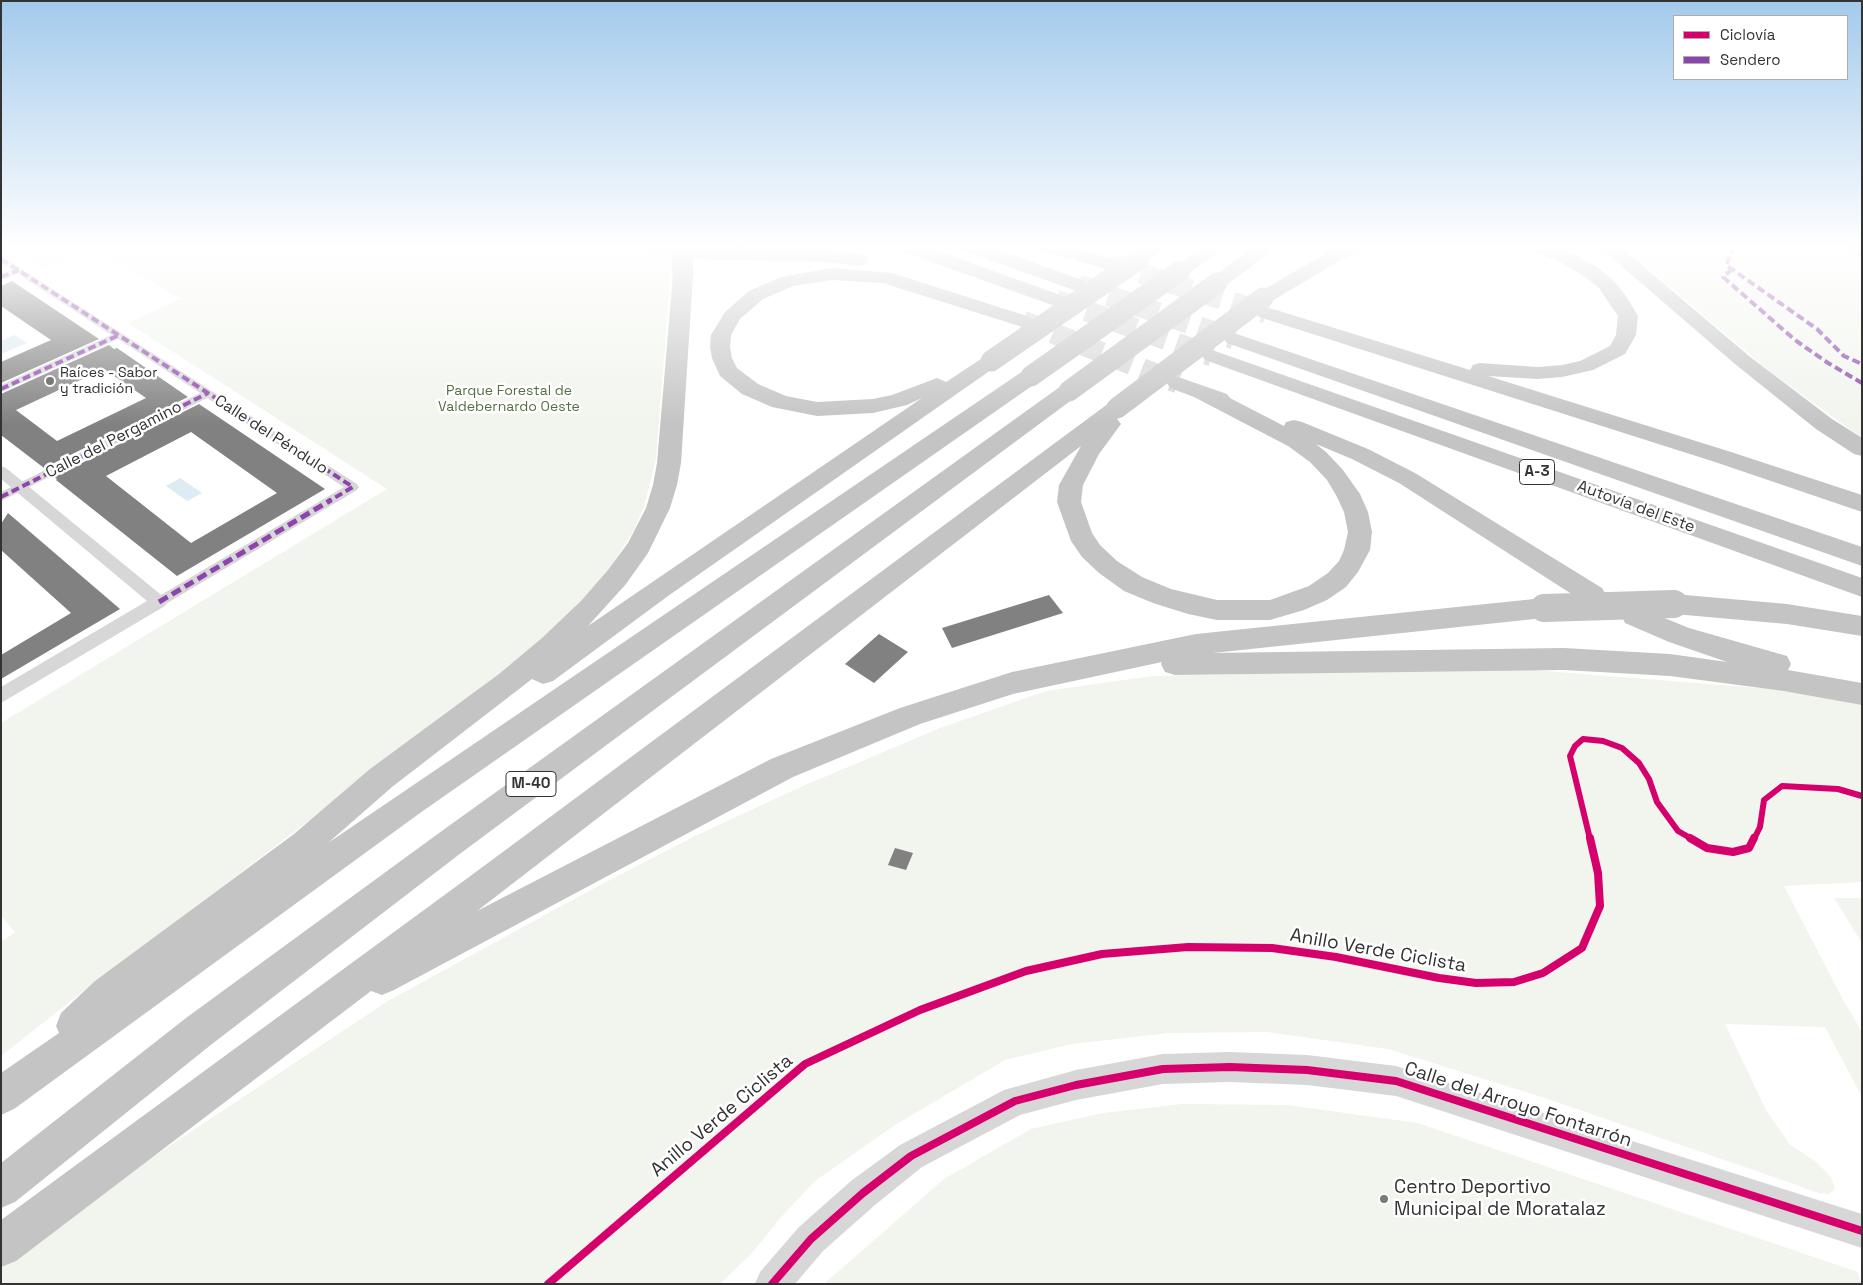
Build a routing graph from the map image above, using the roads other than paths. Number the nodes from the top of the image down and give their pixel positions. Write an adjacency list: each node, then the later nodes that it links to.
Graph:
1 (73, 305): 13 (street, Calle del Péndulo)
2 (681, 305): 37 (highway, bridge)
3 (745, 305): 16 (highway)
4 (972, 305): 5 (highway)
5 (985, 305)
6 (1071, 305): 16 (highway, bridge)
7 (1133, 305): 39 (highway, bridge)
8 (1188, 305): 40 (highway, M-40, bridge)
9 (1264, 305): 12 (highway); 21 (highway, bridge)
10 (1622, 305): 12 (highway)
11 (1677, 305): 22 (highway)
12 (1335, 334): 26 (highway)
13 (119, 335): 18 (street); 20 (street, Calle del Péndulo)
14 (1234, 339): 27 (highway, Autovía del Este / A-3)
15 (1212, 356): 28 (highway, Autovía del Este / A-3)
16 (991, 361): 37 (highway)
17 (1178, 383): 19 (highway)
18 (1, 389)
19 (1202, 393): 21 (highway); 29 (highway)
20 (208, 394): 24 (street, Calle del Pergamino); 30 (street, Calle del Péndulo)
21 (1117, 408): 38 (highway)
22 (1862, 449)
23 (1, 471): 24 (street, Calle del Pergamino)
24 (21, 487): 25 (street, Calle del Pergamino); 30 (street, Calle del Pergamino)
25 (1, 497)
26 (1862, 504)
27 (1862, 557)
28 (1862, 588)
29 (1593, 595)
30 (159, 602): 36 (street)
31 (1635, 616): 33 (highway)
32 (1862, 626): 34 (highway, bridge)
33 (1862, 681)
34 (1012, 683): 35 (highway); 38 (highway)
35 (1862, 694)
36 (1, 696)
37 (305, 844): 39 (highway)
38 (301, 1021): 42 (highway)
39 (3, 1094)
40 (1, 1188)
41 (1862, 1231): 43 (street, Calle del Arroyo Fontarrón)
42 (1, 1246)
43 (772, 1284)

